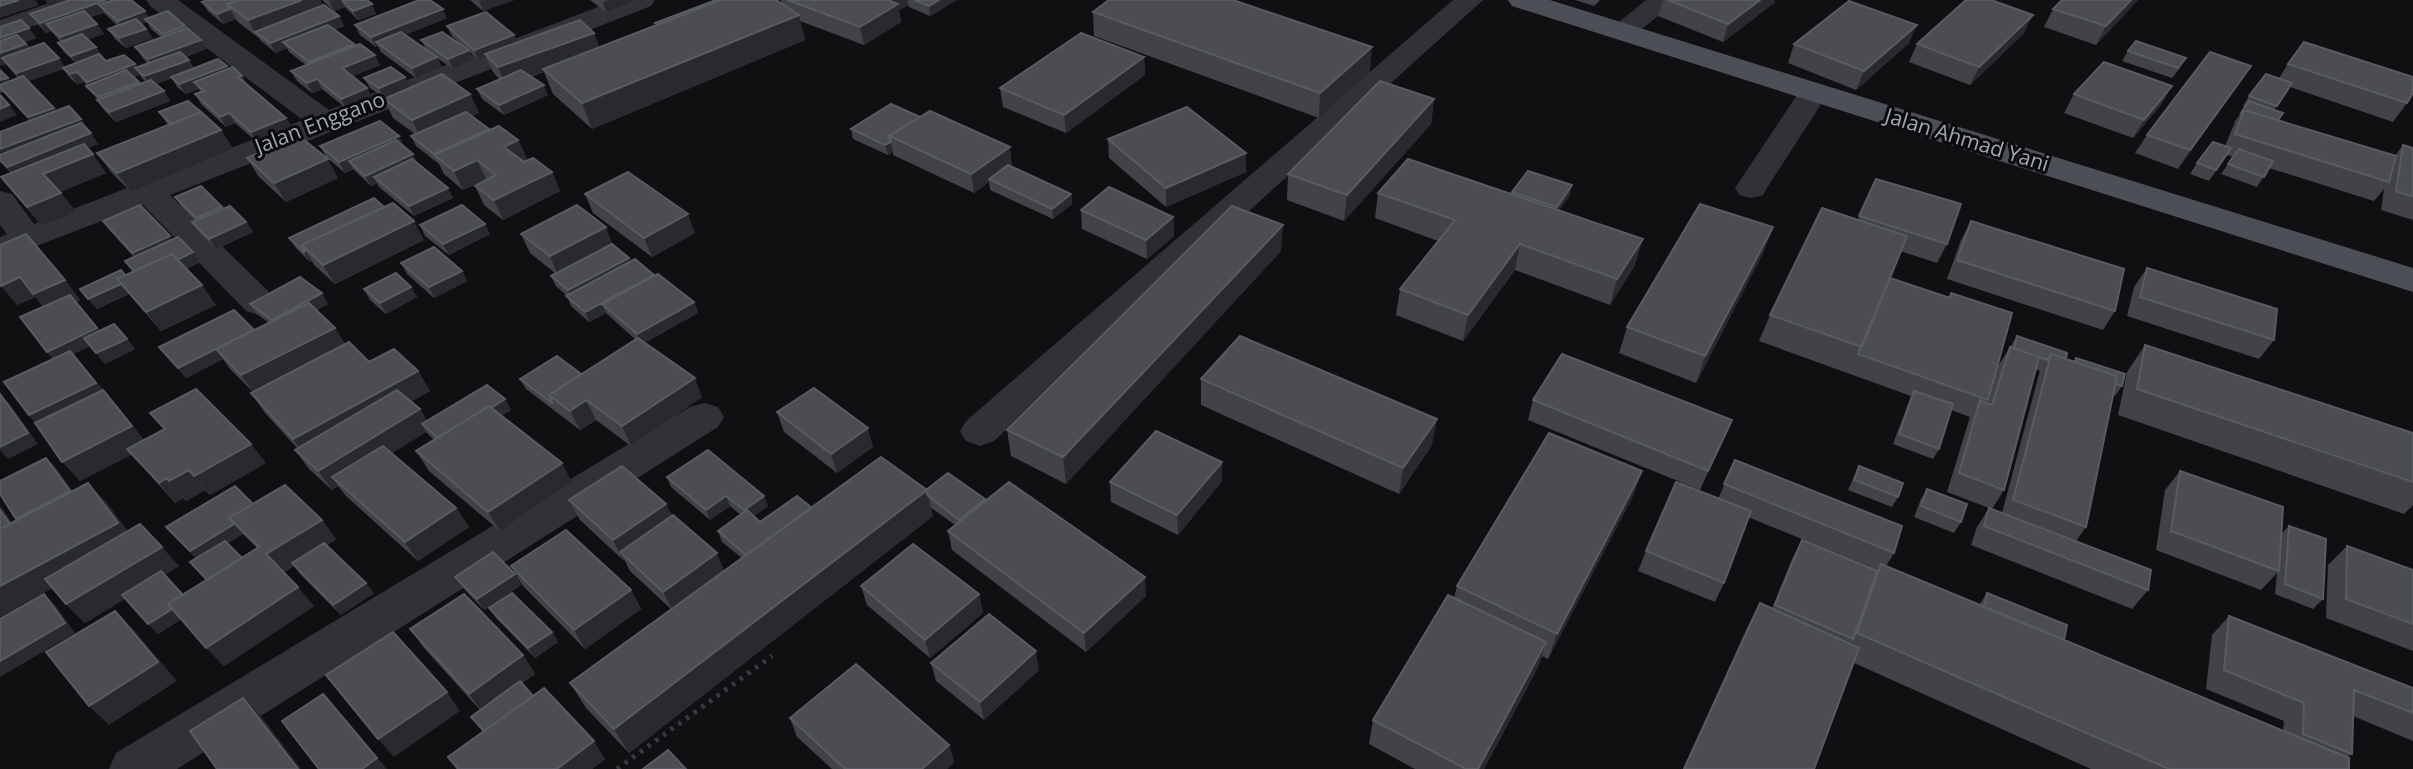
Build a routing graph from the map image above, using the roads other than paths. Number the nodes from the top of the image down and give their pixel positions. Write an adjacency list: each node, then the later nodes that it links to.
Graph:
1 (85, 0): 7 (street)
2 (160, 0): 10 (street)
3 (640, 0): 10 (street, Jalan Enggano)
4 (1469, 0): 18 (street)
5 (1522, 0): 8 (main road, Jalan Ahmad Yani)
6 (1664, 0): 8 (street)
7 (0, 29)
8 (1622, 31): 9 (main road, Jalan Ahmad Yani)
9 (1814, 92): 11 (street); 15 (main road, Jalan Ahmad Yani)
10 (324, 121): 12 (street, Jalan Enggano)
11 (1751, 188)
12 (147, 191): 14 (street, Jalan Enggano); 16 (street)
13 (0, 201): 14 (street)
14 (14, 244)
15 (2413, 280)
16 (259, 303)
17 (704, 417): 19 (street)
18 (980, 431)
19 (134, 769)

